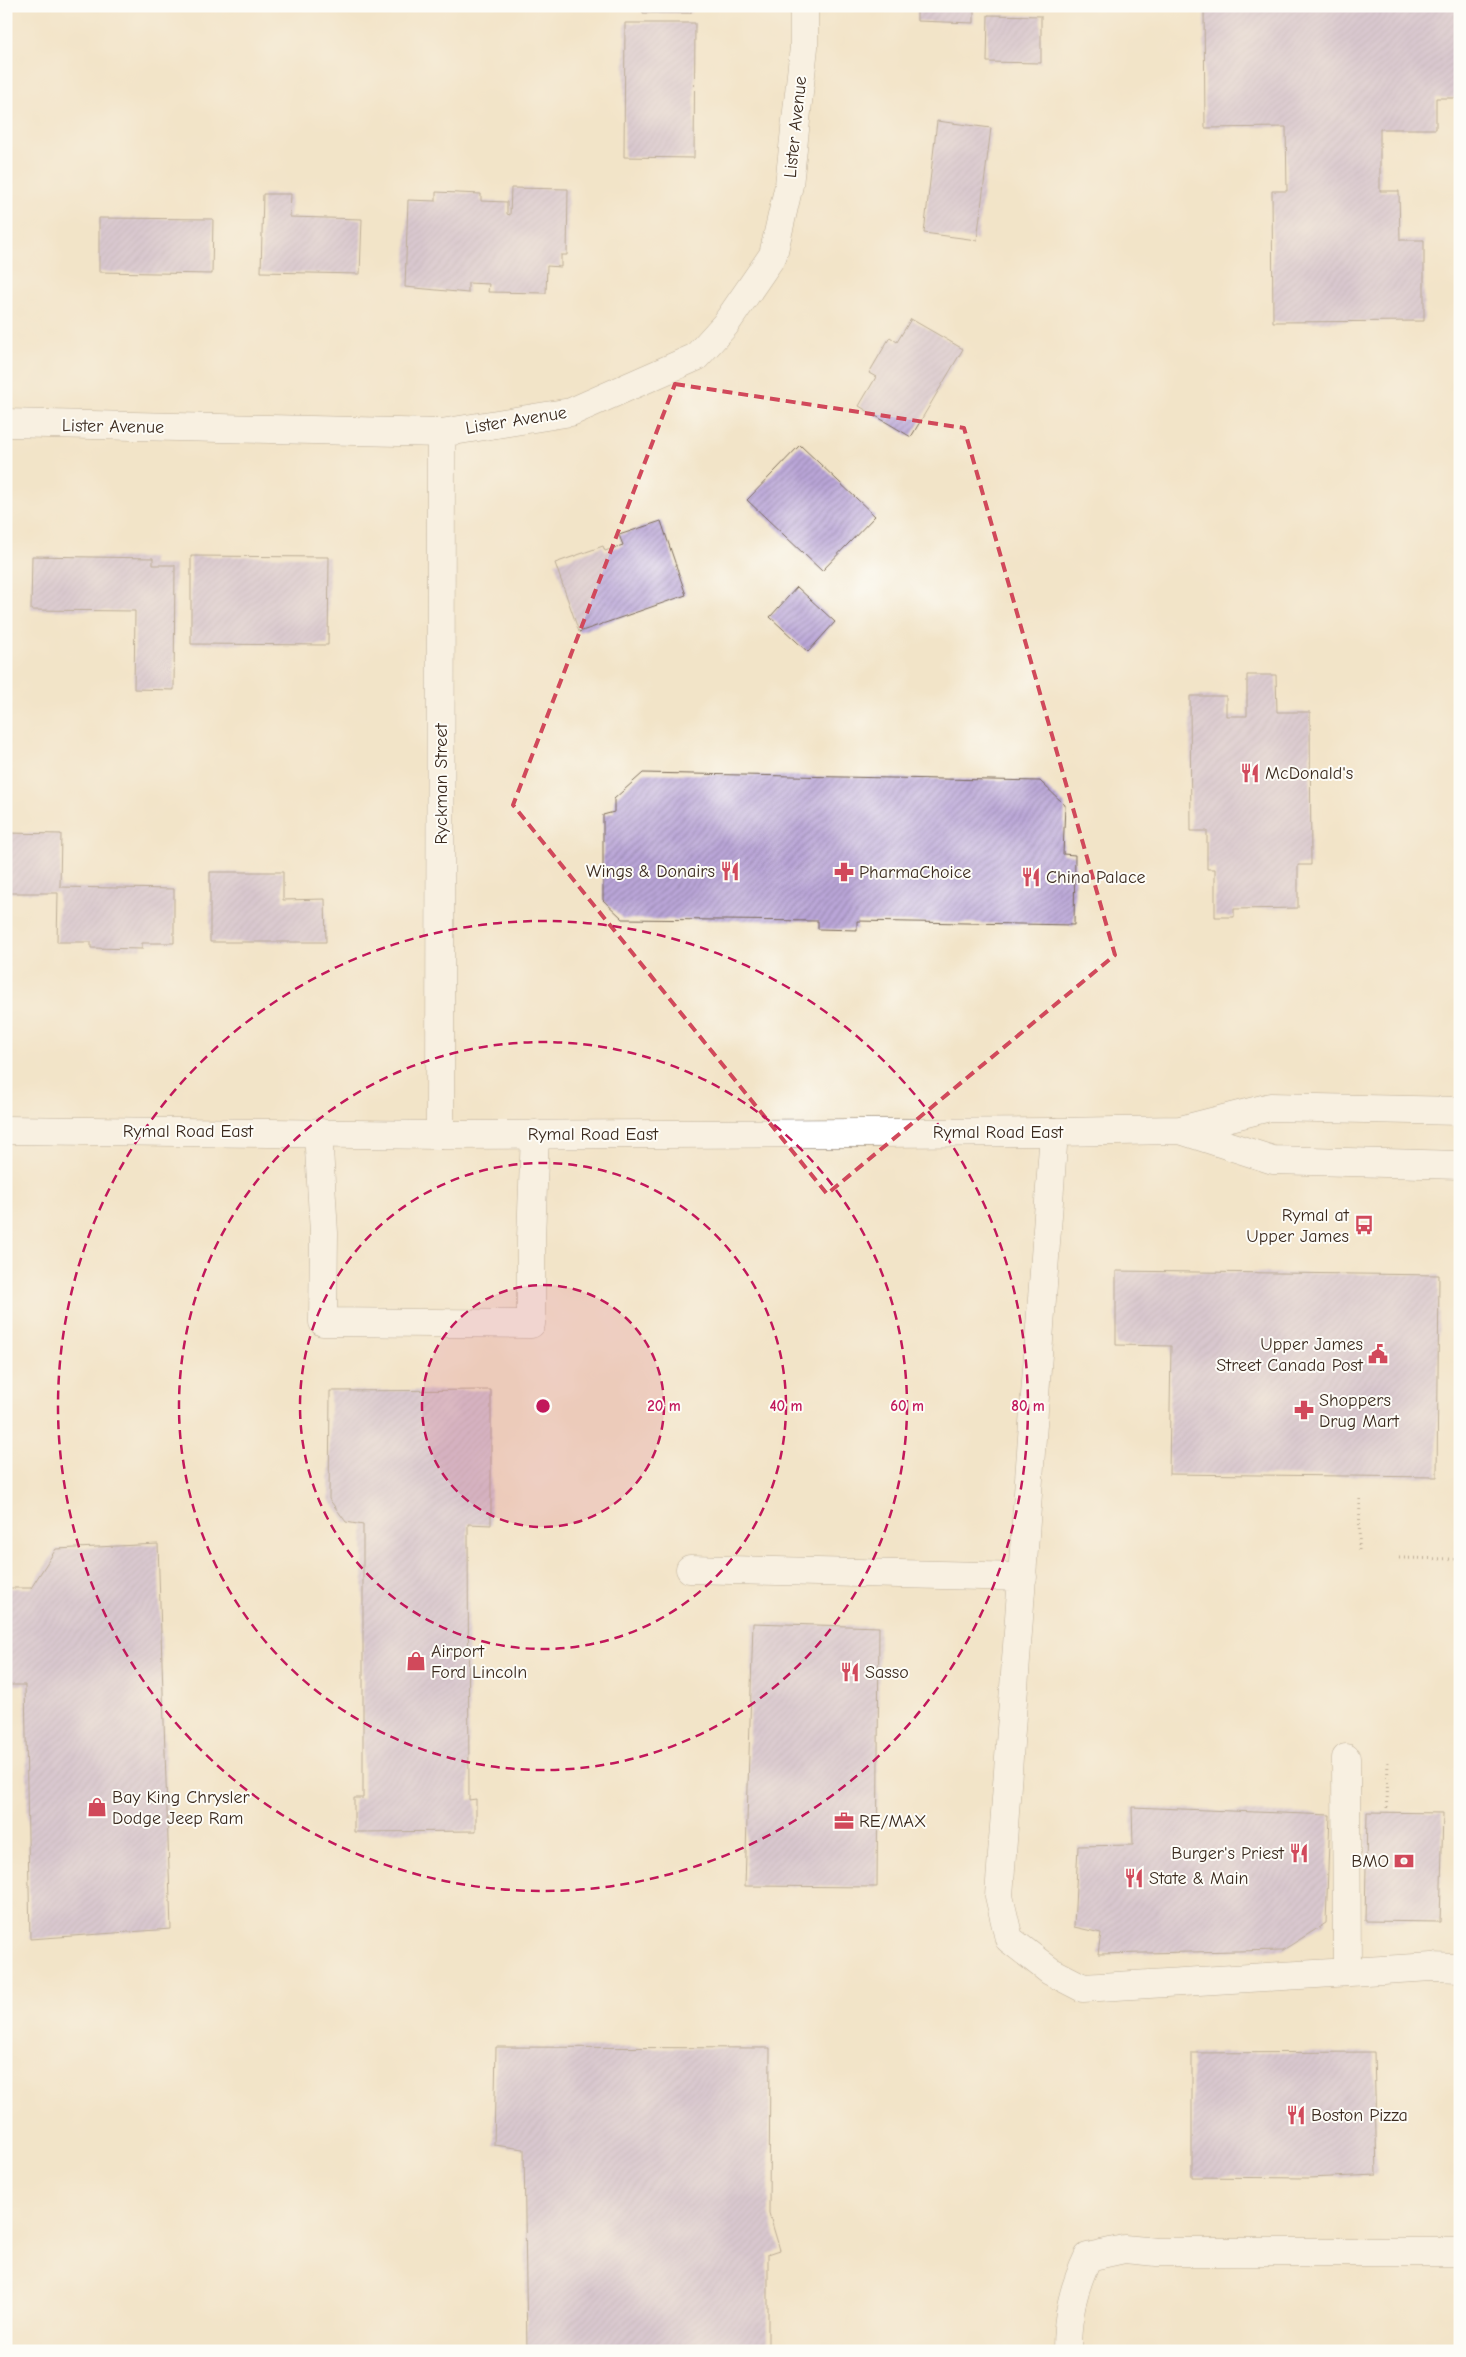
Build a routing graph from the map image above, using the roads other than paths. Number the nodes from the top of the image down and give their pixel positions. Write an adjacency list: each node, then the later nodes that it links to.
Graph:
1 (804, 6): 3 (street, Lister Avenue)
2 (6, 424): 3 (street, Lister Avenue)
3 (441, 432): 10 (street, Ryckman Street)
4 (1460, 1111): 6 (street, Rymal Road East)
5 (6, 1130): 7 (street, Rymal Road East)
6 (1180, 1130): 8 (street, Rymal Road East); 11 (street, Rymal Road East)
7 (318, 1132): 9 (street); 10 (street, Rymal Road East)
8 (1054, 1132): 9 (street, Rymal Road East); 13 (street)
9 (535, 1134): 10 (street, Rymal Road East)
10 (440, 1135)
11 (1460, 1165)
12 (690, 1569): 13 (street)
13 (1022, 1577): 16 (street)
14 (1346, 1758): 16 (street)
15 (1460, 1968): 16 (street)
16 (1347, 1972)
17 (1460, 2252): 18 (street)
18 (1067, 2351)

